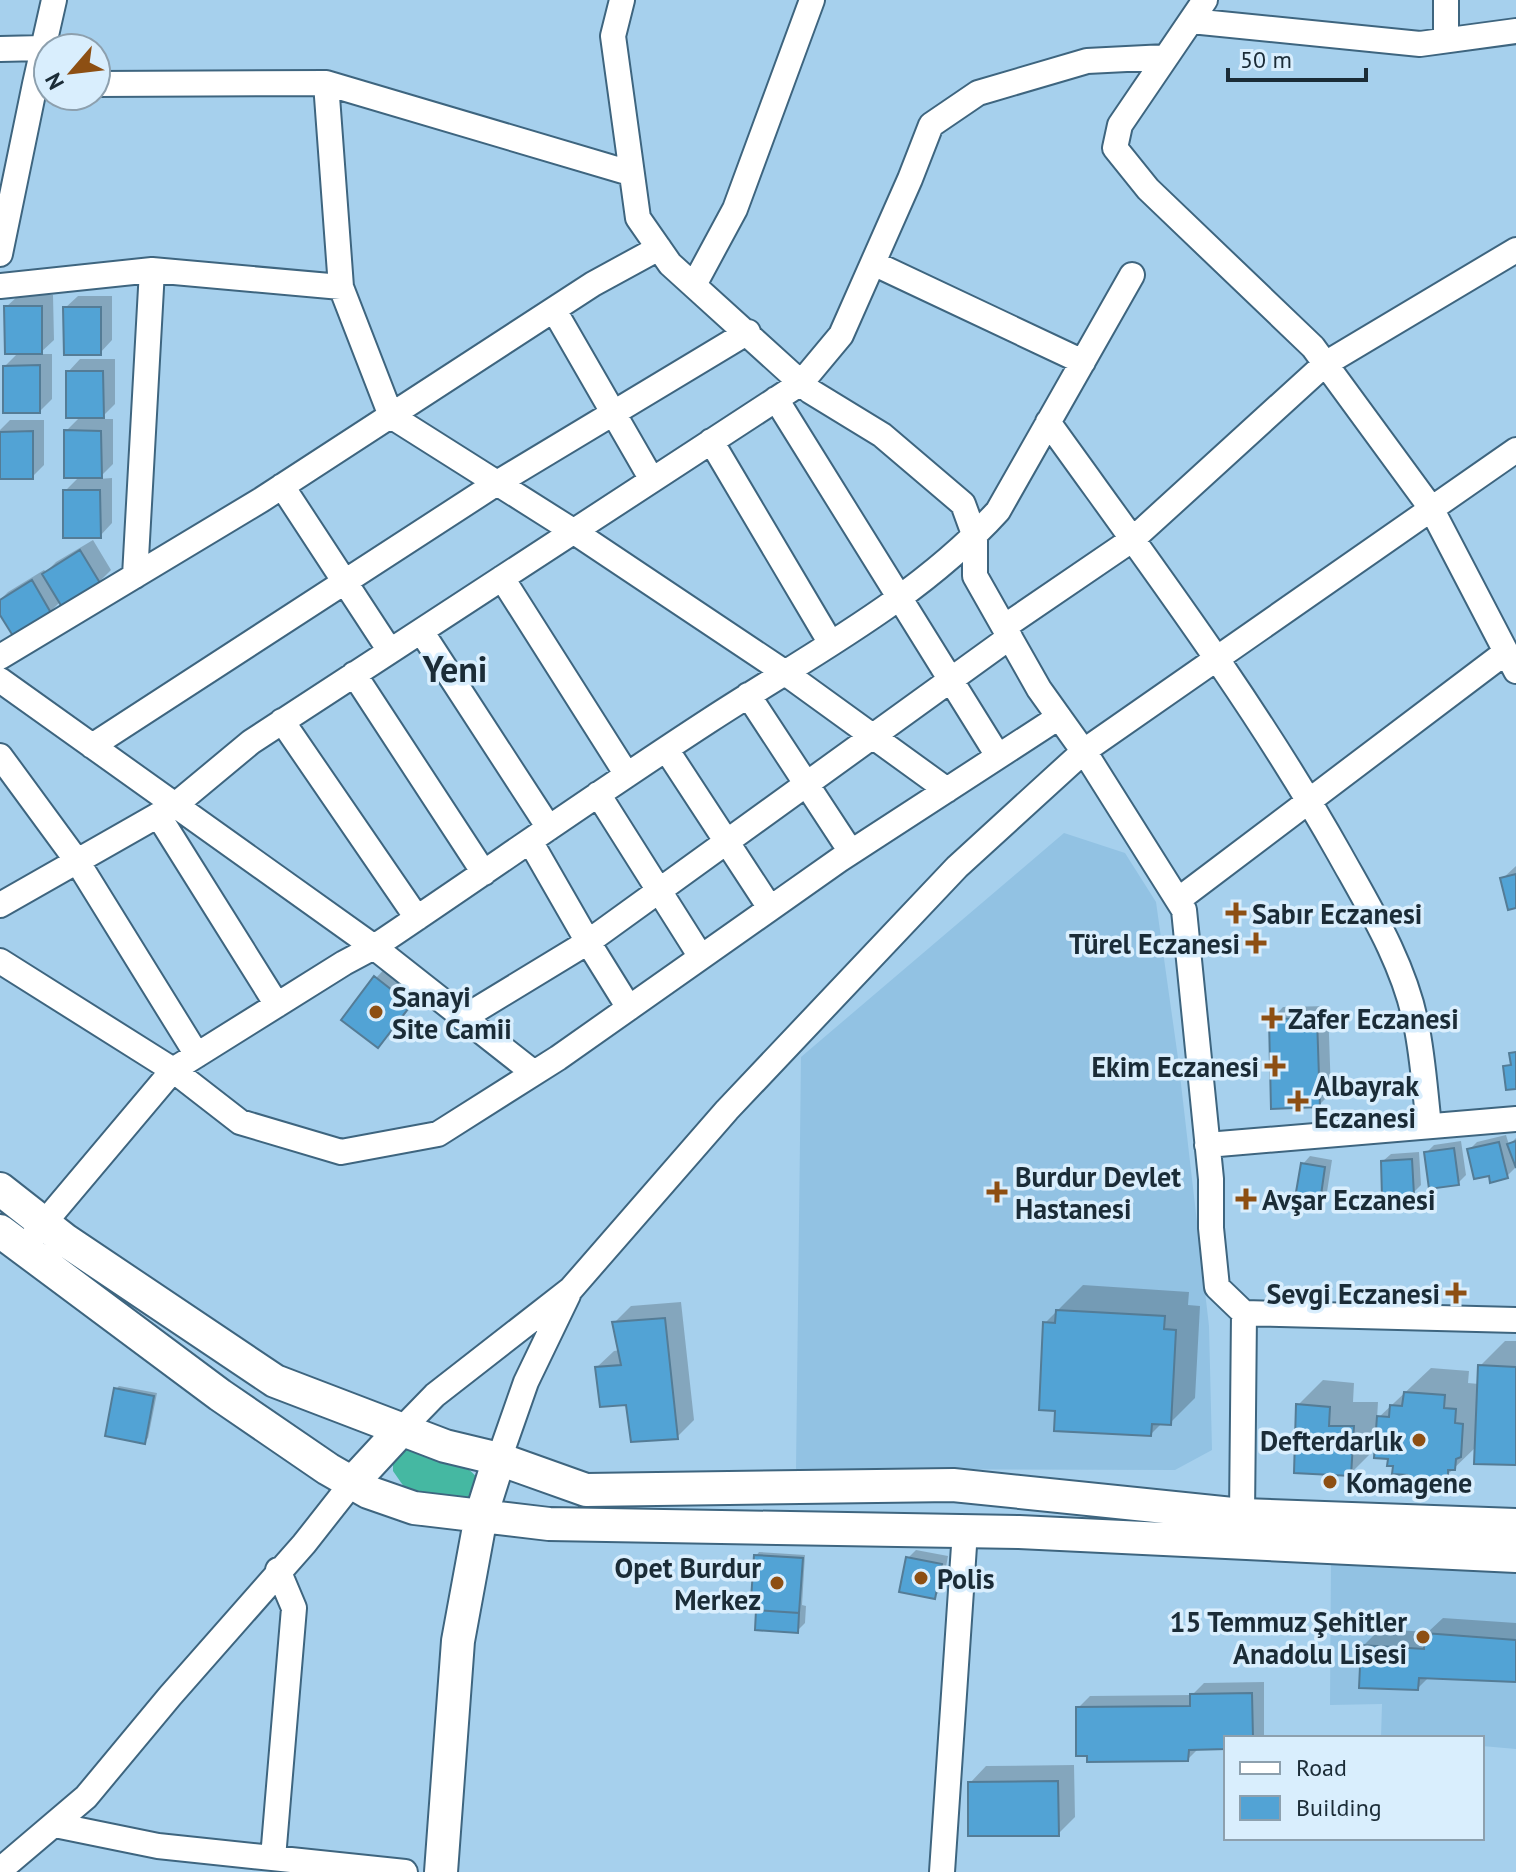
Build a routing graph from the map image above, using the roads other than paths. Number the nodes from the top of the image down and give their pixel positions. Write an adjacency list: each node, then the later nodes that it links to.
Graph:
1 (54, 0): 8 (street)
2 (622, 0): 16 (street)
3 (812, 0): 23 (street)
4 (1205, 0): 6 (street)
5 (1446, 0): 9 (street)
6 (1191, 21): 9 (street); 12 (street)
7 (1516, 31): 9 (street)
8 (47, 32)
9 (1446, 40)
10 (32, 48): 11 (street)
11 (0, 49)
12 (1166, 57): 20 (street); 29 (street)
13 (326, 83): 14 (street); 16 (street); 25 (street)
14 (112, 84)
15 (35, 112): 19 (street)
16 (630, 173): 17 (street)
17 (659, 248): 23 (street); 26 (street)
18 (1516, 250): 29 (street)
19 (0, 254)
20 (873, 263): 28 (street); 30 (street)
21 (152, 270): 24 (street); 25 (street); 44 (street)
22 (1132, 275): 28 (street)
23 (694, 285): 27 (street)
24 (0, 286)
25 (341, 287): 33 (street)
26 (554, 310): 32 (street); 33 (street)
27 (748, 332): 30 (street); 32 (street)
28 (1083, 362): 34 (street)
29 (1325, 364): 40 (street); 43 (street)
30 (801, 383): 31 (street); 42 (street)
31 (776, 399): 35 (street); 47 (street)
32 (613, 414): 37 (street); 38 (street)
33 (391, 416): 38 (street); 39 (street)
34 (1048, 422): 42 (street); 43 (street)
35 (711, 441): 37 (street); 50 (street)
36 (1516, 450): 40 (street)
37 (652, 480): 41 (street)
38 (497, 483): 41 (street); 46 (street)
39 (282, 486): 44 (street); 46 (street)
40 (1431, 508): 53 (street); 54 (street)
41 (573, 531): 45 (street); 55 (street)
42 (975, 537): 47 (street); 49 (street)
43 (1133, 539): 49 (street); 53 (street)
44 (135, 576): 52 (street)
45 (502, 578): 48 (street); 68 (street)
46 (346, 582): 51 (street); 63 (street)
47 (901, 597): 50 (street); 57 (street)
48 (421, 631): 51 (street); 74 (street)
49 (1007, 632): 57 (street); 60 (street)
50 (830, 642): 55 (street)
51 (390, 651): 56 (street)
52 (0, 657)
53 (1218, 657): 65 (street); 72 (street)
54 (1513, 665): 72 (street)
55 (784, 672): 59 (street); 62 (street)
56 (354, 674): 61 (street); 78 (street)
57 (951, 679): 62 (street); 67 (street)
58 (0, 680): 63 (street)
59 (748, 695): 64 (street); 69 (street)
60 (1059, 717): 65 (street); 67 (street)
61 (282, 721): 73 (street); 83 (street)
62 (872, 735): 69 (street); 70 (street)
63 (92, 746): 73 (street)
64 (666, 749): 68 (street); 75 (street)
65 (1084, 751): 80 (street); 100 (street)
66 (0, 756): 77 (street)
67 (998, 756): 70 (street)
68 (627, 775): 71 (street)
69 (806, 783): 75 (street); 76 (street)
70 (947, 790): 76 (street)
71 (598, 794): 74 (street); 79 (street)
72 (1310, 801): 80 (street); 95 (street)
73 (166, 810): 77 (street); 85 (street); 88 (street)
74 (539, 835): 78 (street); 84 (street)
75 (726, 841): 79 (street); 82 (street)
76 (851, 852): 82 (street)
77 (77, 861): 81 (street); 91 (street)
78 (484, 873): 83 (street)
79 (659, 890): 84 (street); 86 (street)
80 (1178, 900): 96 (street)
81 (1, 903)
82 (770, 908): 86 (street)
83 (417, 918): 85 (street)
84 (588, 942): 89 (street); 90 (street)
85 (374, 947): 88 (street); 90 (street)
86 (701, 957): 89 (street)
87 (0, 961): 92 (street)
88 (277, 1005): 91 (street)
89 (629, 1008): 93 (street)
90 (463, 1018): 93 (street)
91 (197, 1055): 92 (street)
92 (173, 1070): 93 (street); 98 (street)
93 (534, 1073)
94 (1516, 1119): 95 (street)
95 (1429, 1126): 96 (street)
96 (1207, 1145): 101 (street)
97 (0, 1189): 98 (main road)
98 (44, 1224): 99 (street); 103 (main road)
99 (12, 1240): 105 (main road)
100 (571, 1289): 103 (street); 104 (street)
101 (1244, 1313): 102 (street); 106 (street)
102 (1516, 1320)
103 (401, 1430): 104 (main road); 105 (main road)
104 (499, 1459): 106 (main road); 107 (main road)
105 (352, 1483): 107 (main road); 111 (street)
106 (1242, 1515): 108 (main road)
107 (481, 1516): 109 (main road); 116 (main road)
108 (1516, 1525)
109 (965, 1531): 110 (main road); 117 (street)
110 (1516, 1556)
111 (278, 1570): 112 (street); 113 (street)
112 (55, 1825): 113 (street); 114 (street)
113 (273, 1858): 115 (street)
114 (0, 1870)
115 (405, 1872)
116 (441, 1872)
117 (942, 1872)

